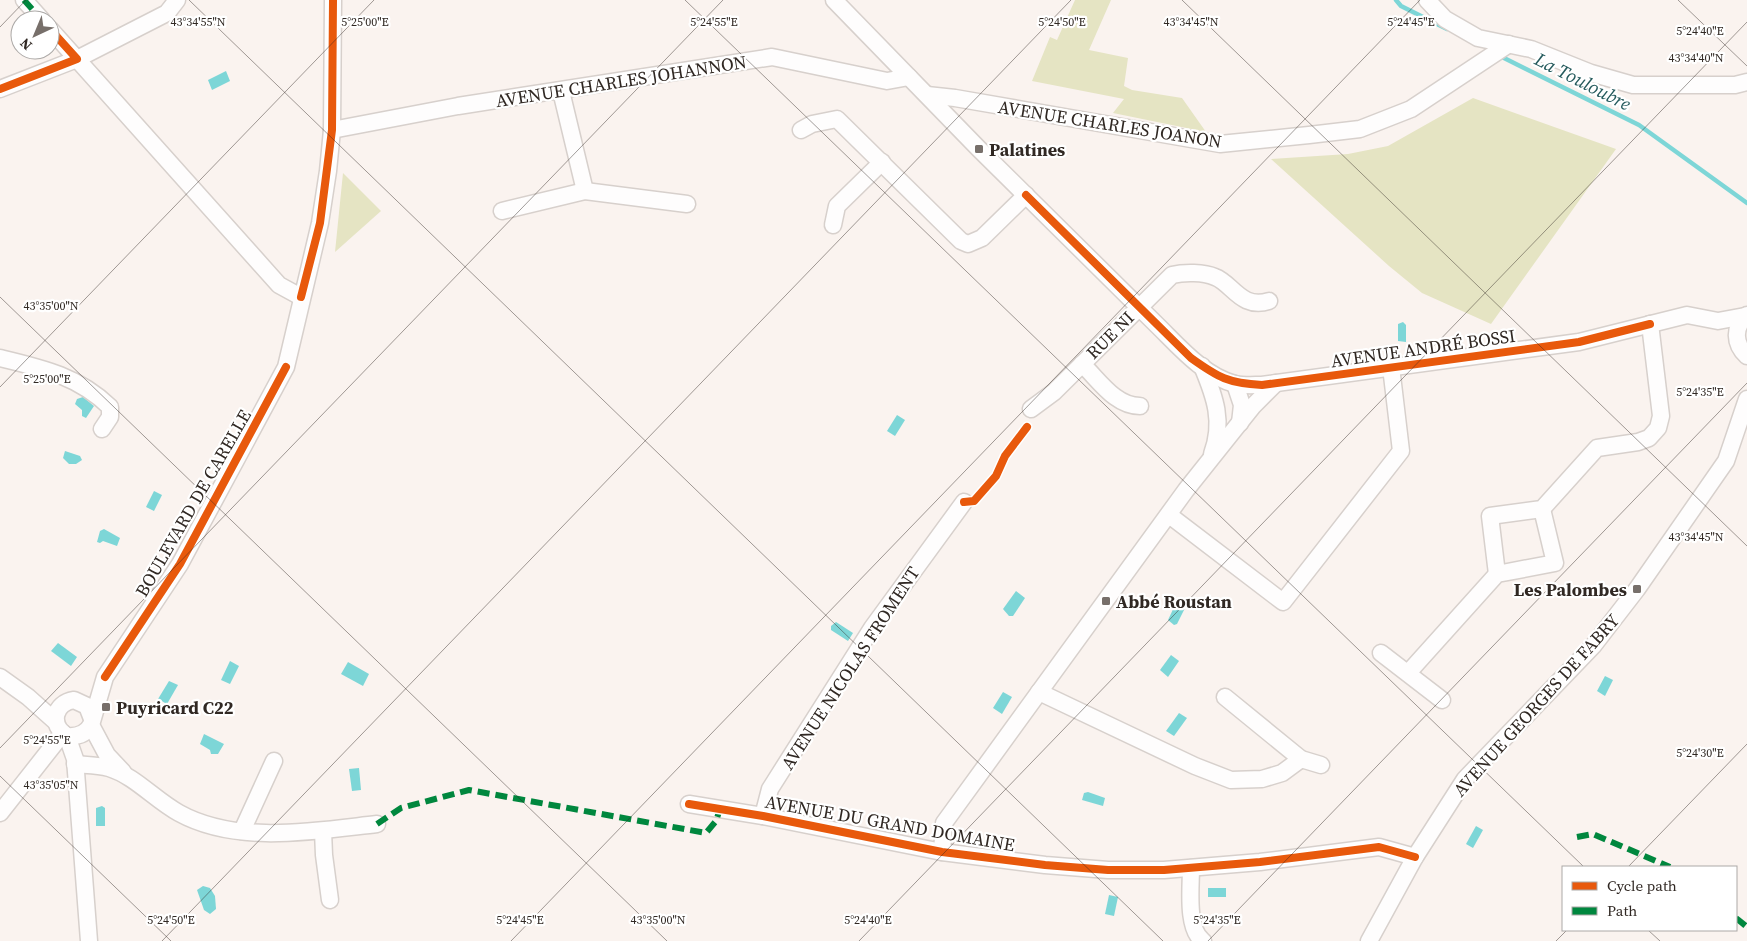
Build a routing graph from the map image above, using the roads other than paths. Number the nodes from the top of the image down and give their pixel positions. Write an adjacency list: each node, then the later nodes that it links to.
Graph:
1 (24, 0): 6 (street)
2 (177, 0): 9 (street)
3 (333, 0): 15 (street, BOULEVARD DE CARELLE)
4 (834, 0): 10 (street)
5 (1427, 0): 8 (street)
6 (33, 10)
7 (60, 40): 9 (street)
8 (1509, 44): 11 (street); 14 (street, AVENUE CHARLES JOANON)
9 (77, 59): 12 (street); 23 (street)
10 (909, 77): 13 (street, AVENUE CHARLES JOHANNON); 14 (street)
11 (1747, 82)
12 (0, 89)
13 (561, 92): 15 (street, AVENUE CHARLES JOHANNON); 18 (street)
14 (927, 95): 19 (street)
15 (332, 130): 23 (street, BOULEVARD DE CARELLE)
16 (801, 130): 17 (street)
17 (882, 162): 19 (street); 22 (street)
18 (585, 191): 20 (street); 21 (street)
19 (1026, 195): 25 (street)
20 (687, 204)
21 (502, 211)
22 (833, 225)
23 (301, 297): 51 (street, BOULEVARD DE CARELLE)
24 (1269, 301): 25 (street, RUE NI)
25 (1138, 307): 32 (street, RUE NI); 33 (street)
26 (1746, 316): 27 (street, AVENUE ANDRÉ BOSSI); 29 (street)
27 (1718, 321): 28 (street, AVENUE ANDRÉ BOSSI); 29 (street)
28 (1650, 324): 34 (street, AVENUE ANDRÉ BOSSI); 45 (street)
29 (1736, 337): 31 (street)
30 (0, 358): 42 (street)
31 (1747, 358)
32 (1082, 364): 38 (street, RUE NI); 40 (street, RUE NI)
33 (1202, 366): 36 (street); 39 (street)
34 (1391, 367): 35 (street, AVENUE ANDRÉ BOSSI); 46 (street)
35 (1276, 383): 36 (street, AVENUE ANDRÉ BOSSI); 41 (street)
36 (1235, 384): 39 (street); 41 (street)
37 (1747, 399): 71 (street, AVENUE GEORGES DE FABRY)
38 (1140, 406)
39 (1218, 406): 43 (street)
40 (1031, 409)
41 (1240, 423): 43 (street)
42 (102, 429)
43 (1209, 460): 46 (street)
44 (964, 502): 66 (street, AVENUE NICOLAS FROMENT)
45 (1542, 509): 47 (street); 47 (street)
46 (1169, 515): 52 (street)
47 (1497, 574): 49 (street)
48 (1381, 654): 49 (street)
49 (1408, 673): 56 (street)
50 (0, 677): 53 (street)
51 (105, 677): 55 (street, BOULEVARD DE CARELLE); 57 (street, BOULEVARD DE CARELLE)
52 (1039, 692): 59 (street); 70 (street)
53 (28, 697): 55 (street); 58 (street)
54 (1224, 698): 59 (street)
55 (71, 700): 57 (street); 58 (street)
56 (1442, 700)
57 (90, 725): 58 (street); 60 (street, BOULEVARD DE CARELLE); 63 (street)
58 (62, 730): 60 (street); 65 (street)
59 (1301, 759): 62 (street)
60 (75, 761): 63 (street); 74 (street)
61 (274, 761): 68 (street)
62 (1321, 765)
63 (126, 776): 68 (street)
64 (689, 804): 66 (street, AVENUE DU GRAND DOMAINE)
65 (0, 813)
66 (763, 816): 70 (street, AVENUE DU GRAND DOMAINE)
67 (377, 824): 69 (street)
68 (242, 831): 69 (street)
69 (323, 831): 73 (street)
70 (942, 852): 72 (street, AVENUE DU GRAND DOMAINE)
71 (1415, 857): 72 (street, AVENUE DU GRAND DOMAINE); 76 (street, AVENUE GEORGES DE FABRY)
72 (1191, 868): 75 (street)
73 (330, 900)
74 (89, 941)
75 (1204, 941)
76 (1369, 941)

